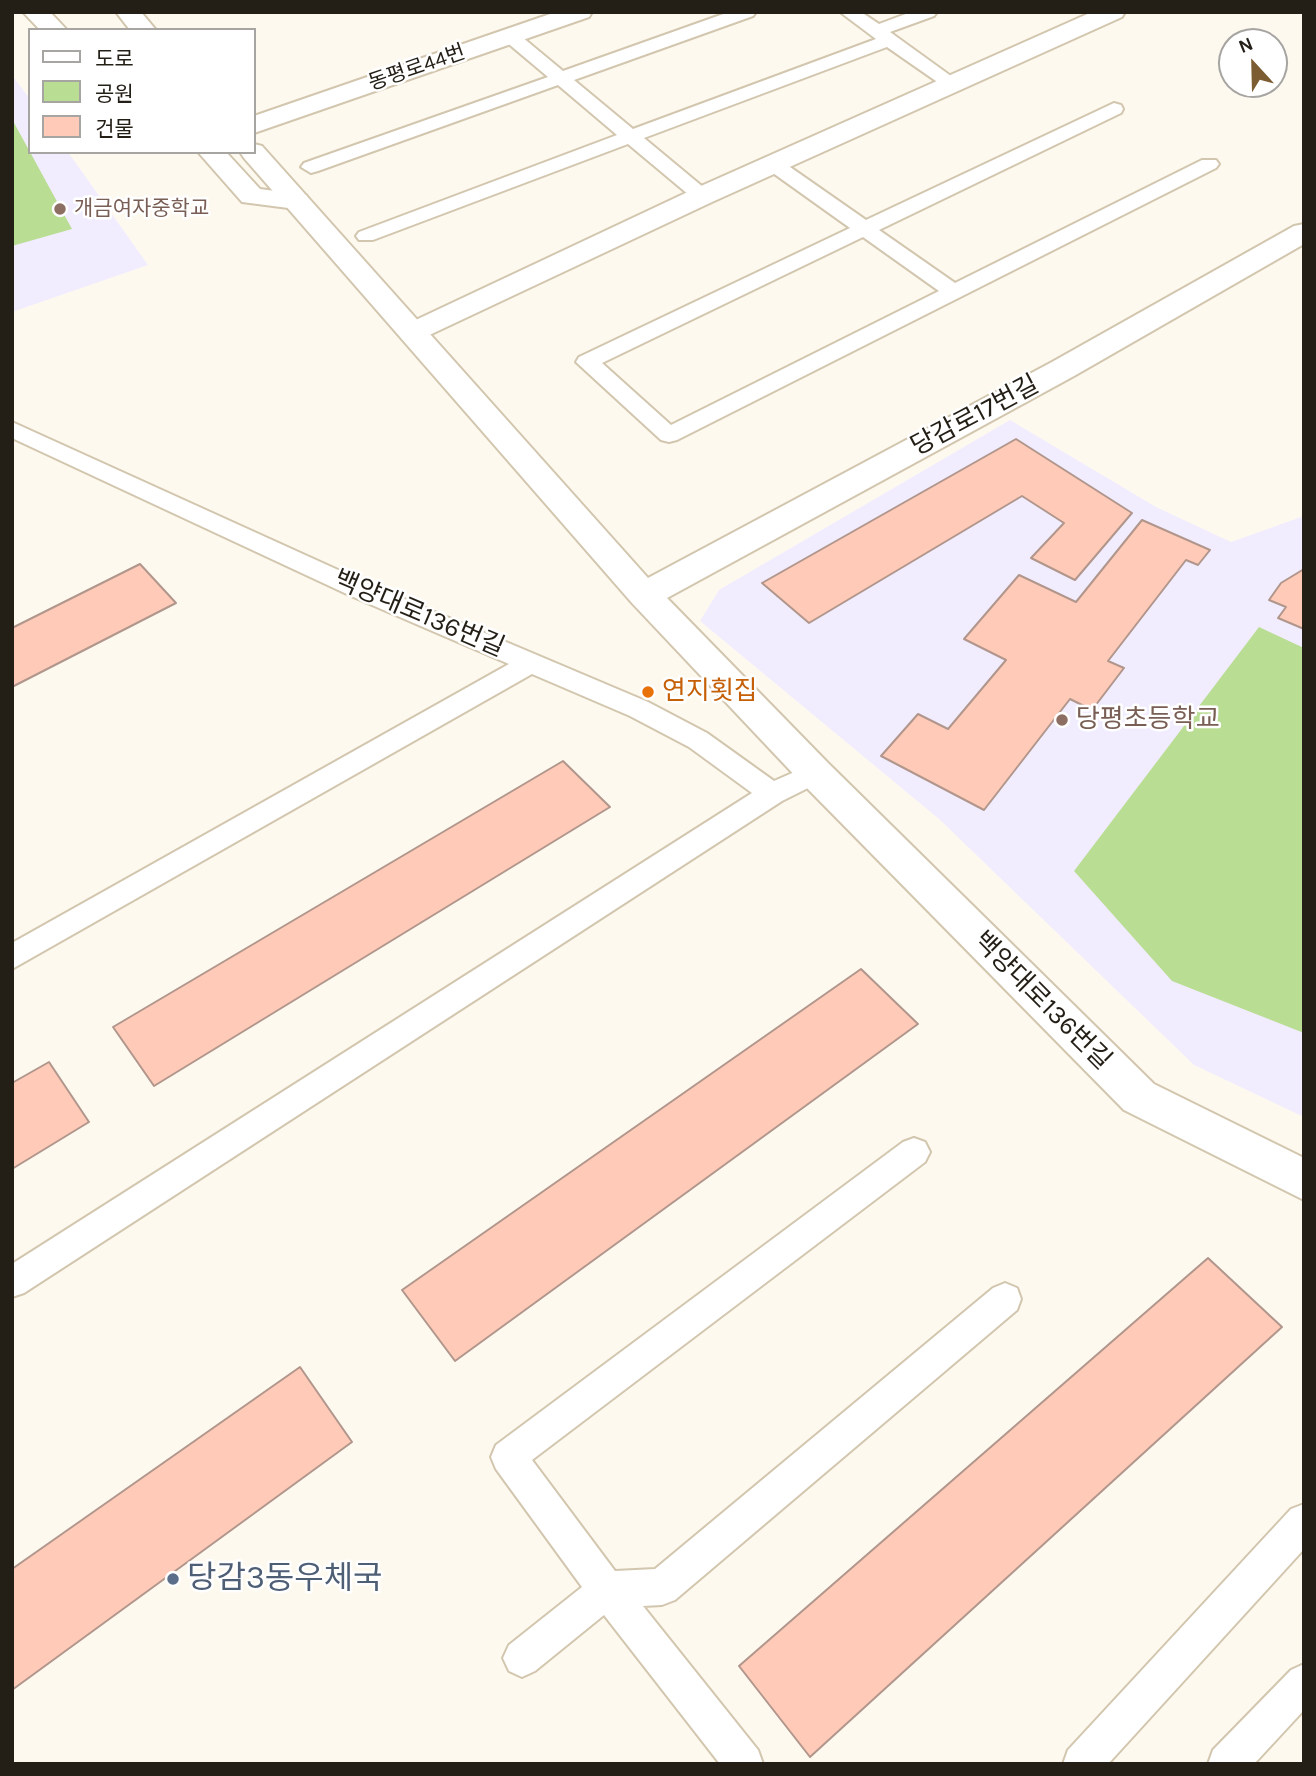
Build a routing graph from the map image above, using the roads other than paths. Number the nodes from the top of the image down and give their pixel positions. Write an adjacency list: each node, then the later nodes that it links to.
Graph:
1 (35, 12): 8 (street)
2 (128, 12): 9 (street)
3 (580, 12): 10 (street, 동평로44번)
4 (747, 12): 12 (lane)
5 (849, 12): 11 (lane)
6 (928, 12): 11 (lane)
7 (1110, 13): 13 (street)
8 (53, 28)
9 (142, 28)
10 (510, 36): 12 (lane); 15 (street, 동평로44번)
11 (883, 36): 13 (lane); 16 (lane)
12 (561, 78): 16 (lane); 21 (lane)
13 (953, 84): 19 (street)
14 (1114, 109): 24 (lane)
15 (256, 124)
16 (631, 137): 22 (lane); 26 (lane)
17 (213, 154): 23 (street)
18 (255, 154): 23 (street, 백양대로136번길)
19 (773, 164): 22 (street); 24 (lane)
20 (1209, 164): 27 (lane)
21 (311, 167)
22 (702, 196): 28 (street)
23 (296, 201): 28 (street, 백양대로136번길)
24 (863, 229): 27 (lane); 27 (lane)
25 (1304, 232): 30 (street, 당감로17번길)
26 (366, 236)
27 (956, 293)
28 (413, 332): 30 (street, 백양대로136번길)
29 (12, 429): 31 (lane, 백양대로136번길)
30 (645, 595): 32 (street, 백양대로136번길)
31 (533, 662): 33 (lane, 백양대로136번길); 34 (lane)
32 (815, 773): 33 (lane); 36 (street, 백양대로136번길)
33 (772, 794): 37 (lane)
34 (12, 957)
35 (914, 1152): 40 (lane)
36 (1304, 1180)
37 (12, 1282)
38 (1005, 1299): 40 (lane)
39 (1304, 1522): 44 (lane)
40 (607, 1590): 41 (lane); 43 (lane)
41 (522, 1658)
42 (1304, 1683): 45 (lane)
43 (744, 1764)
44 (1082, 1764)
45 (1227, 1764)

